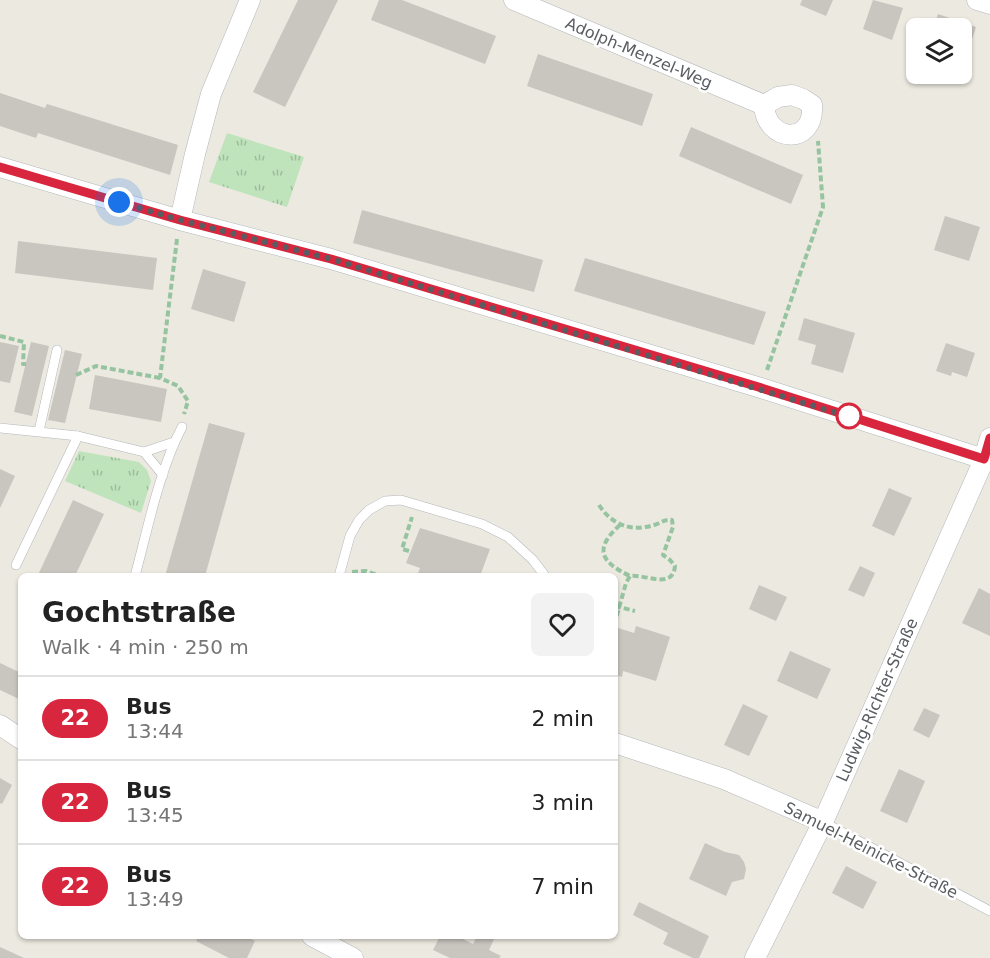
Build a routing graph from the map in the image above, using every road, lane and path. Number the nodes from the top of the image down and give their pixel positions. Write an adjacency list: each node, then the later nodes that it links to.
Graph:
1 (250, 0): 8 (street)
2 (514, 0): 5 (street, Adolph-Menzel-Weg)
3 (977, 0): 4 (street)
4 (990, 4)
5 (764, 105)
6 (817, 131): 14 (path)
7 (0, 167): 8 (street)
8 (180, 220): 13 (path); 14 (street)
9 (0, 336): 11 (path)
10 (57, 350): 17 (lane)
11 (26, 364)
12 (76, 375): 13 (path)
13 (160, 378): 15 (path)
14 (761, 388): 22 (street)
15 (182, 427): 20 (lane)
16 (0, 428): 17 (lane)
17 (39, 431): 18 (lane)
18 (78, 436): 21 (lane); 28 (lane)
19 (990, 438): 22 (street, Ludwig-Richter-Straße)
20 (174, 441): 21 (lane); 23 (lane)
21 (144, 452): 23 (lane)
22 (984, 459): 41 (street, Ludwig-Richter-Straße)
23 (163, 475): 29 (lane)
24 (415, 504): 27 (path); 30 (lane); 33 (lane)
25 (600, 505): 26 (path)
26 (620, 525): 34 (path); 34 (path)
27 (409, 551)
28 (16, 565)
29 (136, 573)
30 (339, 573)
31 (348, 573): 32 (path)
32 (372, 573)
33 (543, 573)
34 (630, 576): 35 (path)
35 (618, 605)
36 (618, 607): 37 (path)
37 (635, 611)
38 (0, 725): 39 (street)
39 (18, 737)
40 (618, 744): 41 (street, Samuel-Heinicke-Straße)
41 (824, 822): 42 (lane, Samuel-Heinicke-Straße); 45 (street, Ludwig-Richter-Straße)
42 (990, 911)
43 (318, 939): 44 (street)
44 (353, 958)
45 (755, 958)

